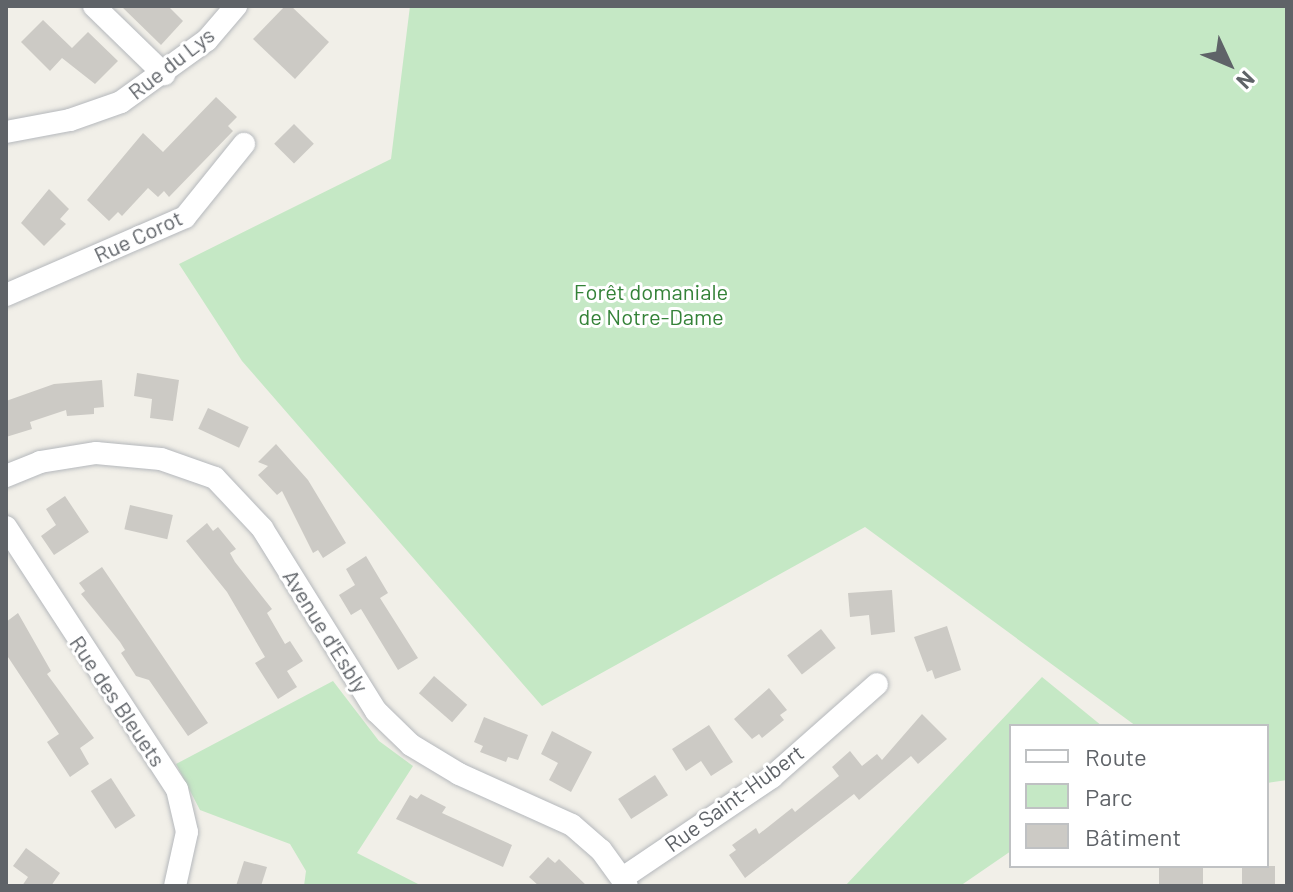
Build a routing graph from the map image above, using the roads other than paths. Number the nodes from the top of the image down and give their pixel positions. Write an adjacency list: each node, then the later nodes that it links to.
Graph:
1 (94, 6): 3 (street)
2 (236, 6): 3 (street, Rue du Lys)
3 (164, 74): 4 (street, Rue du Lys)
4 (6, 132)
5 (244, 144): 6 (street, Rue Corot)
6 (6, 295)
7 (6, 476): 10 (street, Avenue d'Esbly)
8 (6, 527): 11 (street, Rue des Bleuets)
9 (877, 684): 10 (street, Rue Saint-Hubert)
10 (626, 881)
11 (175, 886)

